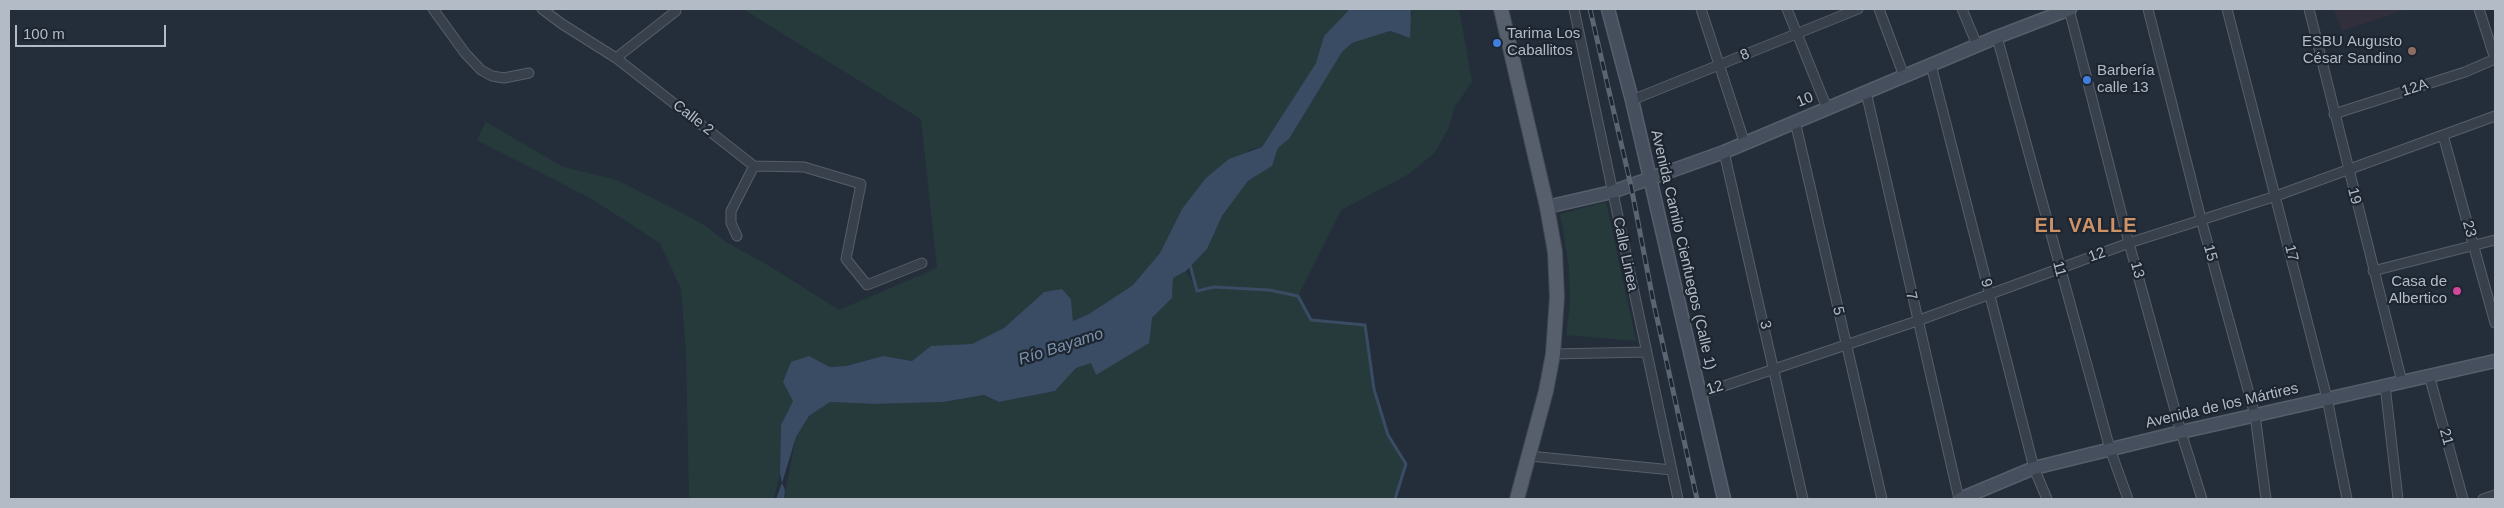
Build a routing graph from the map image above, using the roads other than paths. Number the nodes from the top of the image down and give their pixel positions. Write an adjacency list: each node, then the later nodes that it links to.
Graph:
1 (433, 9): 25 (street)
2 (542, 9): 21 (street, Calle 2)
3 (674, 9): 21 (street)
4 (1501, 9): 41 (main road)
5 (1574, 9): 39 (street, Calle Linea)
6 (1608, 9): 28 (street, Avenida Camilo Cienfuegos (Calle 1))
7 (1701, 9): 24 (street)
8 (1787, 9): 18 (street)
9 (1858, 9): 18 (street, 8)
10 (1879, 9): 26 (street)
11 (1962, 9): 20 (street)
12 (2069, 9): 17 (street, 10); 45 (street, 13)
13 (2148, 9): 42 (street, 15)
14 (2227, 9): 40 (street, 17)
15 (2309, 9): 30 (street, 19)
16 (2479, 9): 22 (street)
17 (2051, 12): 19 (street, 10)
18 (1796, 33): 24 (street, 8); 29 (street)
19 (1997, 37): 20 (street, 10); 48 (street, 11)
20 (1977, 46): 23 (street, 10)
21 (616, 58): 36 (street, Calle 2)
22 (2495, 59): 30 (street, 12A)
23 (1931, 65): 26 (street, 10); 50 (street, 9)
24 (1719, 66): 28 (street, 8); 34 (street)
25 (529, 72)
26 (1904, 76): 27 (street, 10)
27 (1866, 92): 29 (street, 10); 51 (street, 7)
28 (1632, 100): 38 (street, Avenida Camilo Cienfuegos (Calle 1))
29 (1827, 108): 32 (street, 10)
30 (2334, 114): 37 (street, 19)
31 (2495, 116): 33 (street, 12)
32 (1795, 121): 34 (street, 10); 53 (street, 5)
33 (2444, 135): 37 (street, 12); 46 (street, 23)
34 (1745, 144): 35 (street, 10)
35 (1724, 152): 38 (street, 10); 57 (street, 3)
36 (754, 166): 43 (street); 47 (street)
37 (2347, 169): 40 (street, 12); 49 (street, 19)
38 (1650, 180): 39 (street, 10); 61 (street, Avenida Camilo Cienfuegos (Calle 1))
39 (1612, 192): 41 (street, 10); 54 (street, Calle Linea)
40 (2276, 196): 42 (street, 12); 62 (street, 17)
41 (1547, 207): 55 (main road)
42 (2201, 219): 45 (street, 12); 63 (street, 15)
43 (737, 236)
44 (2495, 240): 46 (street)
45 (2129, 243): 48 (street, 12); 64 (street, 13)
46 (2474, 246): 49 (street); 52 (street, 23)
47 (922, 264)
48 (2059, 269): 50 (street, 12); 65 (street, 11)
49 (2373, 271): 59 (street, 19)
50 (1989, 295): 51 (street, 12); 67 (street, 9)
51 (1917, 321): 53 (street, 12); 75 (street, 7)
52 (2495, 323)
53 (1845, 344): 57 (street, 12); 74 (street, 5)
54 (1646, 352): 55 (street); 68 (street, Calle Linea)
55 (1553, 354): 66 (main road)
56 (2495, 361): 58 (street, Avenida de los Mártires)
57 (1775, 369): 61 (street, 12); 73 (street, 3)
58 (2430, 375): 59 (street, Avenida de los Mártires); 82 (street, 21)
59 (2402, 382): 60 (street, Avenida de los Mártires)
60 (2384, 385): 62 (street, Avenida de los Mártires); 81 (street)
61 (1700, 394): 72 (street, Avenida Camilo Cienfuegos (Calle 1))
62 (2328, 398): 63 (street, Avenida de los Mártires); 80 (street, 17)
63 (2255, 415): 64 (street, Avenida de los Mártires); 79 (street, 15)
64 (2181, 432): 65 (street, Avenida de los Mártires); 78 (street, 13)
65 (2110, 449): 67 (street, Avenida de los Mártires); 77 (street, 11)
66 (1529, 456): 68 (street); 70 (main road)
67 (2034, 468): 75 (street, Avenida de los Mártires); 76 (street, 9)
68 (1672, 470): 71 (street, Calle Linea)
69 (2495, 495): 83 (street)
70 (1517, 499)
71 (1678, 499)
72 (1724, 499)
73 (1803, 499)
74 (1882, 499)
75 (1960, 499)
76 (2047, 499)
77 (2128, 499)
78 (2202, 499)
79 (2266, 499)
80 (2347, 499)
81 (2398, 499)
82 (2463, 499)
83 (2483, 499)

